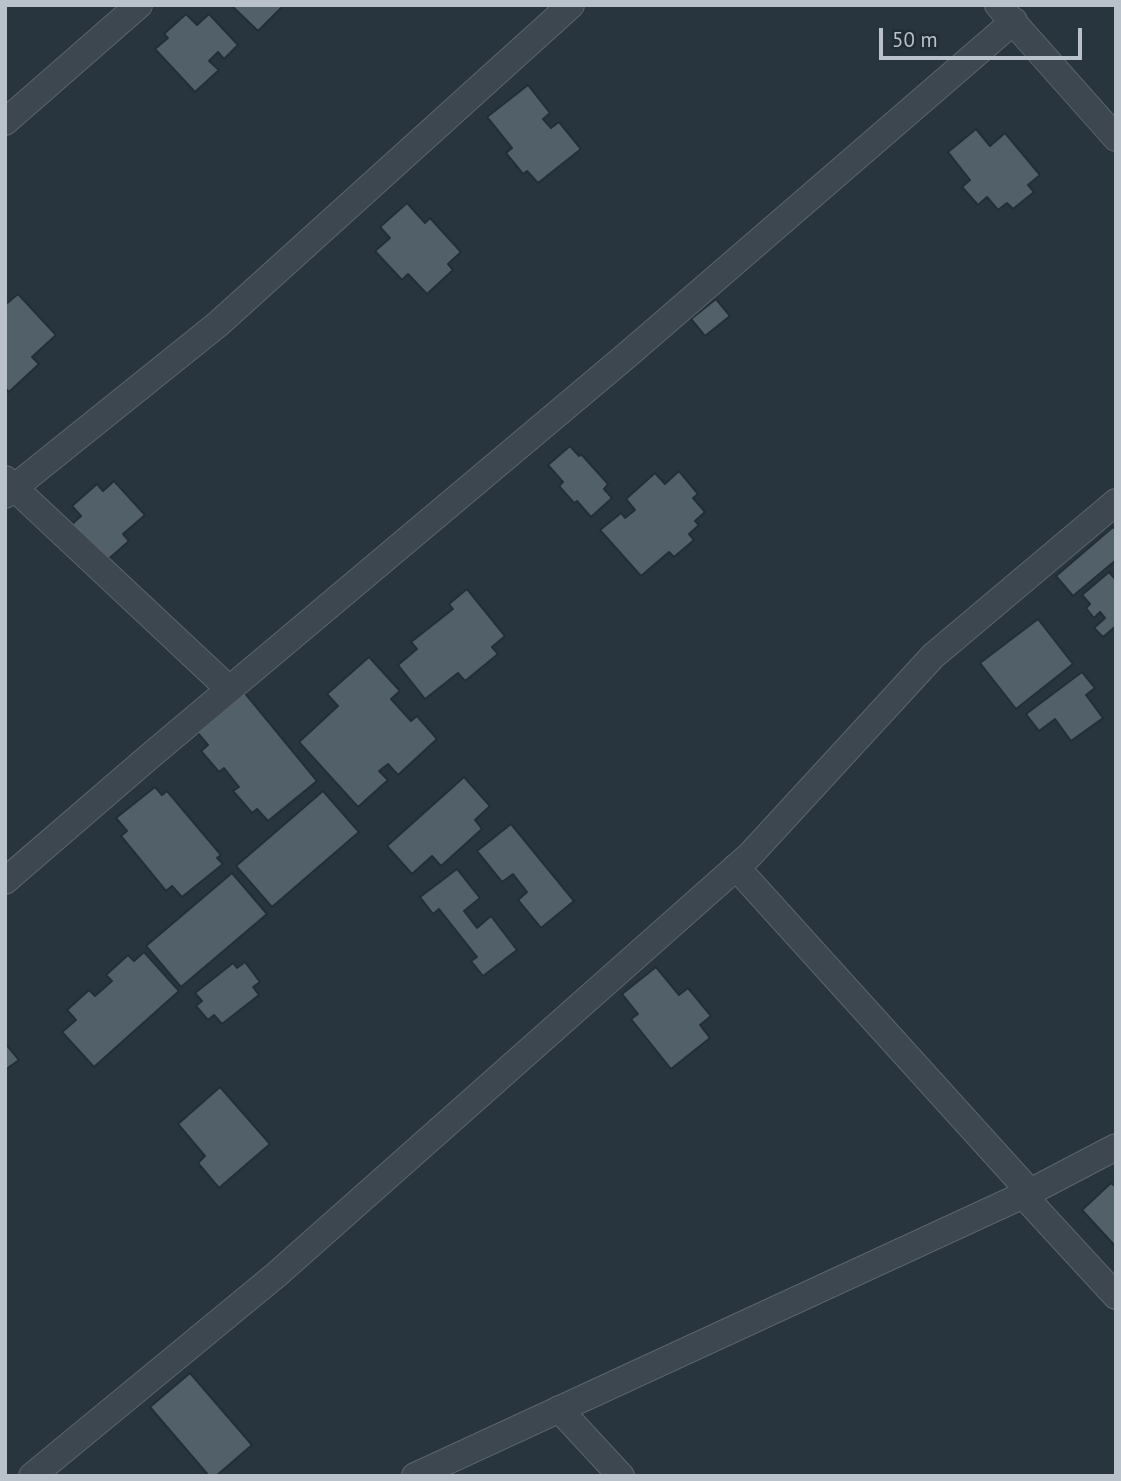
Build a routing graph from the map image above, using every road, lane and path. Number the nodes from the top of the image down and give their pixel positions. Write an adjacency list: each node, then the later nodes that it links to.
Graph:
1 (139, 5): 4 (street)
2 (571, 5): 6 (street)
3 (1006, 13): 5 (street); 8 (street)
4 (5, 122)
5 (1116, 138)
6 (8, 487): 8 (street)
7 (1116, 502): 9 (street)
8 (229, 689): 10 (street)
9 (736, 867): 12 (street); 15 (street)
10 (5, 881)
11 (1116, 1147): 12 (street)
12 (1026, 1193): 13 (street); 14 (street)
13 (1116, 1296)
14 (559, 1409): 16 (street); 17 (street)
15 (32, 1476)
16 (415, 1476)
17 (621, 1476)

